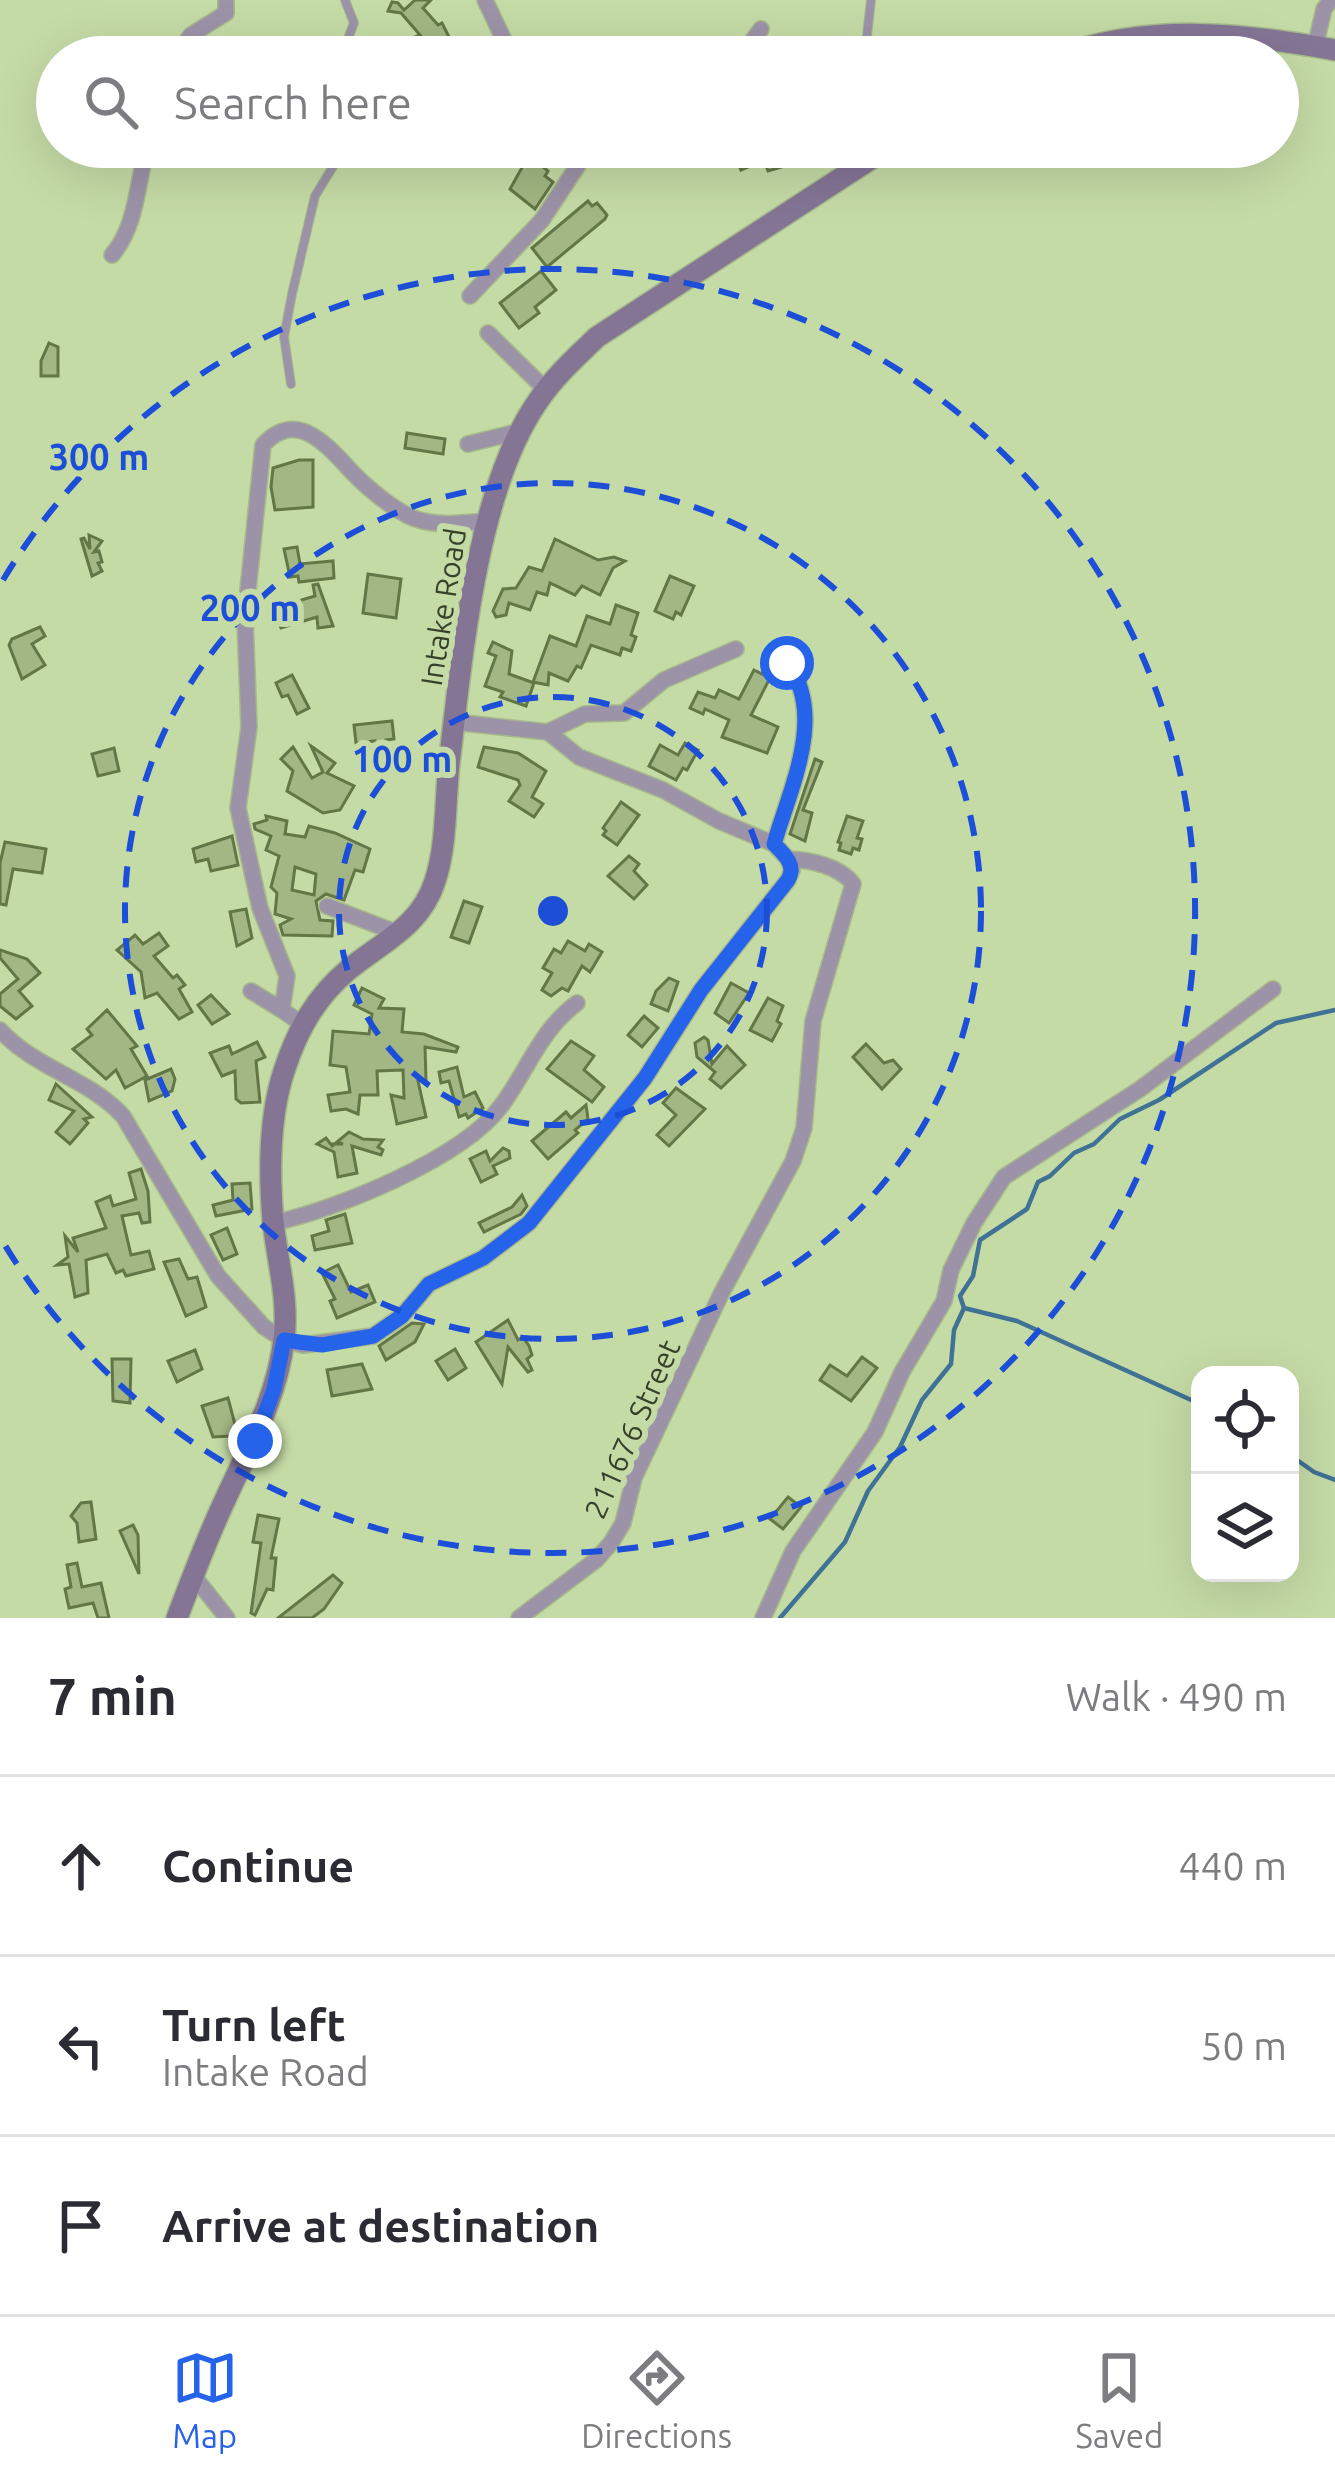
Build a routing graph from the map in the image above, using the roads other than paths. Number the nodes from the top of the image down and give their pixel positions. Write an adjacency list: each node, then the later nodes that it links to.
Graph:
1 (226, 0): 7 (street)
2 (345, 0): 8 (lane)
3 (485, 0): 9 (street)
4 (872, 0): 11 (lane)
5 (1331, 0): 14 (street)
6 (761, 29): 10 (street)
7 (190, 36)
8 (348, 36)
9 (502, 36)
10 (755, 36)
11 (867, 36)
12 (1172, 36): 13 (street)
13 (1250, 36)
14 (1325, 48)
15 (143, 168): 19 (street)
16 (332, 168): 22 (lane)
17 (576, 168): 20 (street)
18 (857, 168): 23 (street, Intake Road)
19 (112, 255)
20 (470, 296)
21 (488, 334): 23 (street)
22 (291, 384)
23 (546, 390): 24 (street, Intake Road)
24 (521, 431): 25 (street); 26 (street, Intake Road)
25 (468, 444)
26 (487, 521): 29 (street, Intake Road); 38 (street)
27 (736, 649): 30 (street)
28 (787, 663): 31 (street)
29 (454, 722): 30 (street); 34 (street, Intake Road)
30 (548, 731): 31 (street)
31 (774, 844): 32 (street)
32 (788, 859): 42 (street); 46 (street, 211676 Street)
33 (327, 906): 34 (street)
34 (400, 934): 39 (street, Intake Road)
35 (1273, 988): 47 (street)
36 (251, 992): 38 (street)
37 (577, 1003): 41 (street)
38 (282, 1010): 39 (street)
39 (302, 1024): 41 (street, Intake Road)
40 (0, 1031): 42 (street)
41 (273, 1223): 42 (street, Intake Road)
42 (284, 1340): 43 (street, Intake Road)
43 (193, 1575): 44 (street, Intake Road); 45 (street)
44 (177, 1618)
45 (227, 1618)
46 (519, 1618)
47 (763, 1618)

